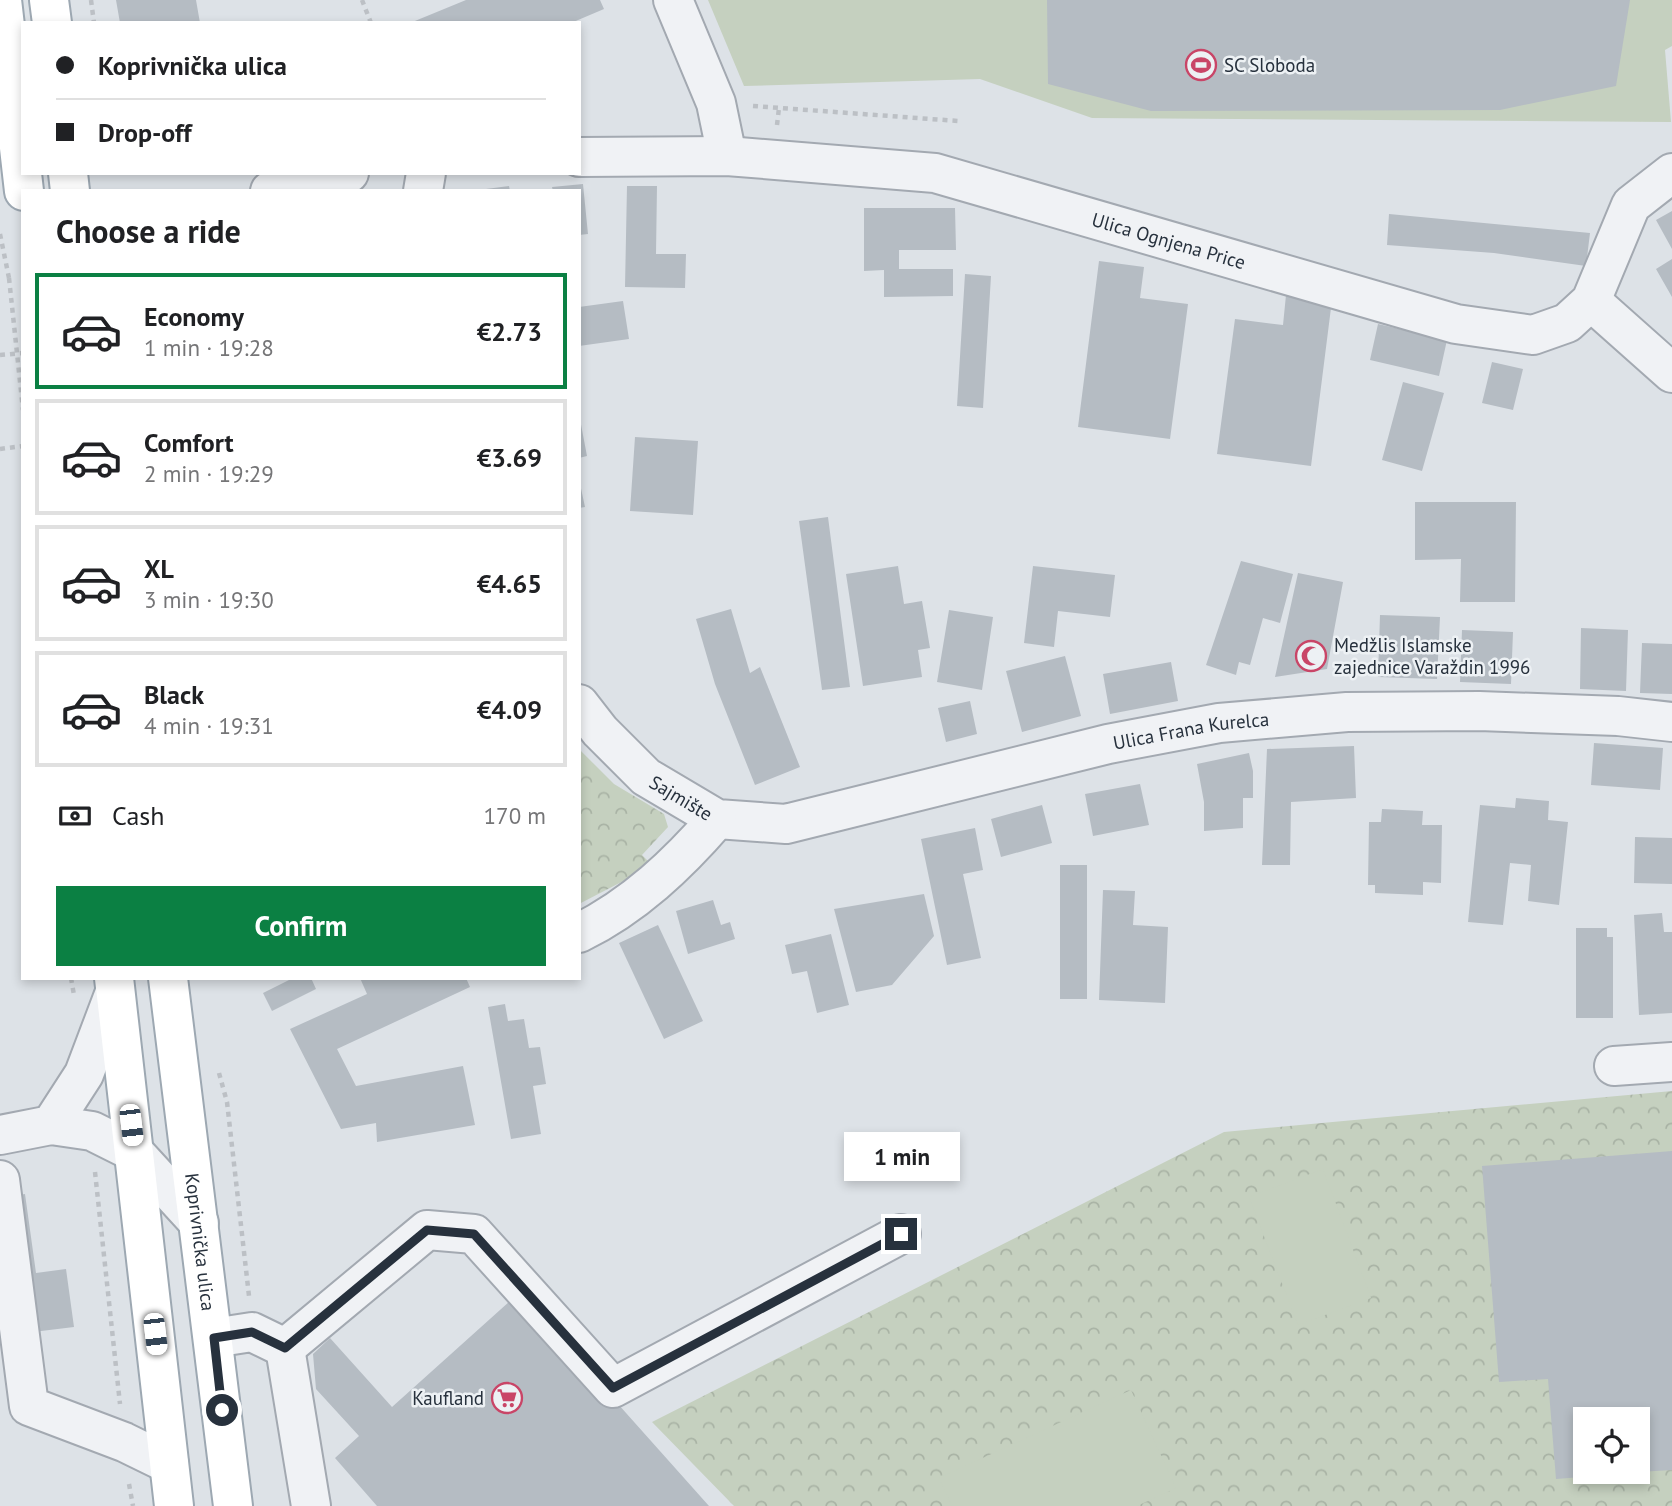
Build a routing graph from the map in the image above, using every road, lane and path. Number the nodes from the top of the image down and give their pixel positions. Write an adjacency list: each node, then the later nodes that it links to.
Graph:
1 (2, 0): 13 (main road)
2 (49, 0): 6 (main road)
3 (91, 0): 7 (path)
4 (362, 0): 8 (path)
5 (673, 0): 9 (street)
6 (52, 21)
7 (94, 21)
8 (370, 21)
9 (716, 103): 10 (path); 11 (street)
10 (958, 121)
11 (727, 156): 12 (street, Ulica Ognjena Price); 18 (street, Ulica Ognjena Price)
12 (581, 158)
13 (21, 165)
14 (1672, 173): 18 (street, Ulica Ognjena Price)
15 (340, 175): 16 (street)
16 (279, 189)
17 (0, 234): 22 (path, bridge)
18 (1591, 301): 21 (street)
19 (21, 353): 20 (path)
20 (0, 355)
21 (1672, 373)
22 (21, 391)
23 (21, 446): 24 (path)
24 (0, 449)
25 (581, 707): 27 (street, Sajmište)
26 (1672, 722): 27 (street, Ulica Frana Kurelca)
27 (717, 819): 28 (street, Sajmište)
28 (581, 932)
29 (168, 980): 38 (main road, Koprivnička ulica)
30 (114, 985): 33 (street); 35 (main road)
31 (1672, 1062): 32 (street)
32 (1614, 1066)
33 (51, 1125): 34 (street); 35 (street)
34 (0, 1135)
35 (134, 1152): 38 (street); 44 (main road)
36 (95, 1168): 43 (path)
37 (0, 1180): 42 (street)
38 (199, 1223): 40 (main road, Koprivnička ulica)
39 (901, 1234): 41 (street)
40 (214, 1338): 41 (street); 46 (main road, Koprivnička ulica)
41 (285, 1348): 47 (street)
42 (14, 1400): 44 (street)
43 (121, 1416)
44 (169, 1464): 45 (main road)
45 (174, 1506)
46 (233, 1506)
47 (311, 1506)

